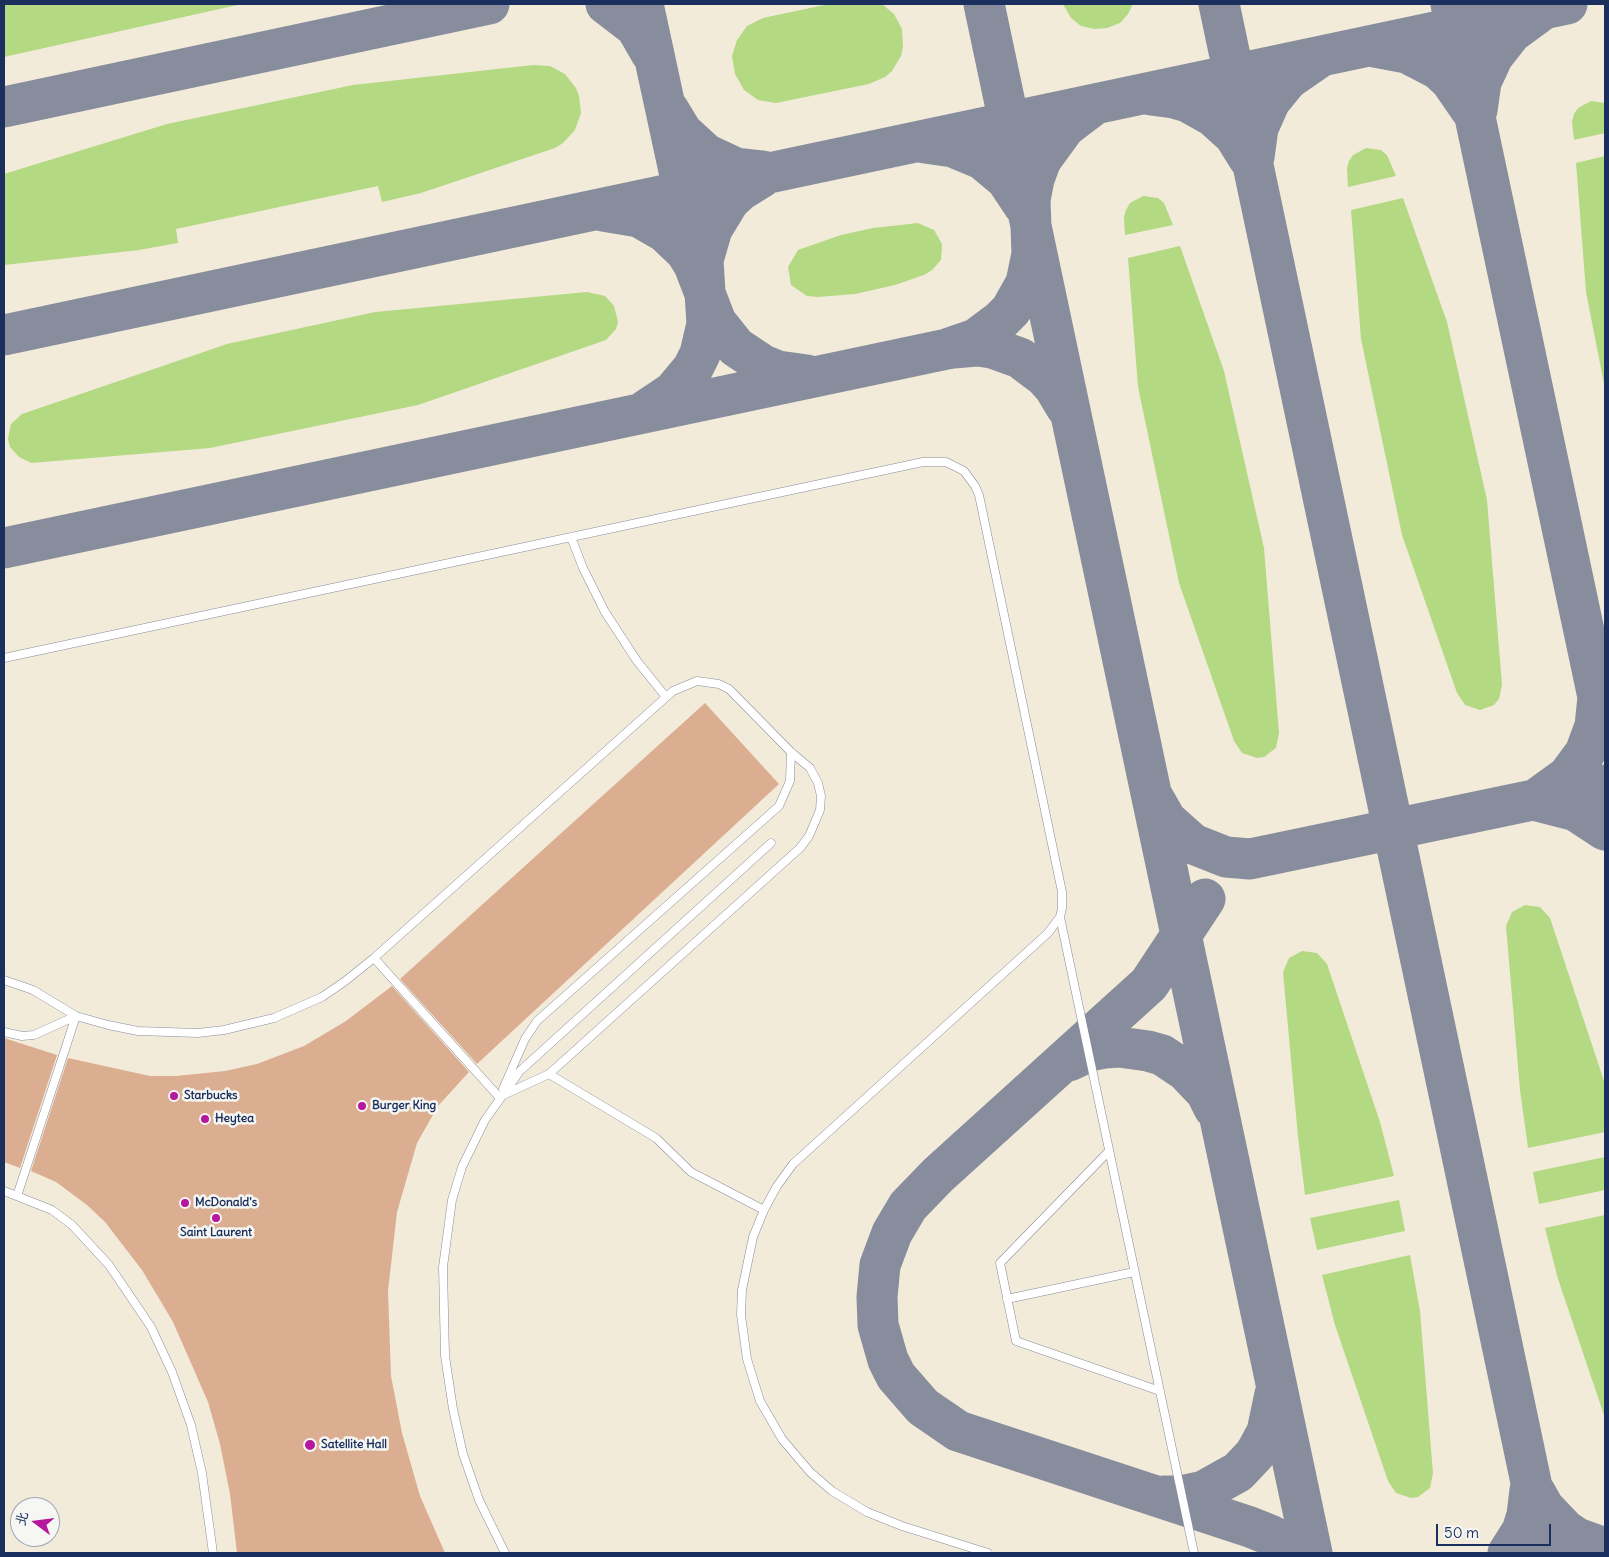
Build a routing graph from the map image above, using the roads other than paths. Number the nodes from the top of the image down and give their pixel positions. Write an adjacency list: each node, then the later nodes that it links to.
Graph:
1 (571, 537): 2 (lane); 3 (lane); 6 (lane)
2 (4, 658)
3 (666, 697): 4 (lane); 7 (lane)
4 (791, 752): 11 (lane); 12 (lane)
5 (770, 844): 12 (lane)
6 (1060, 917): 13 (lane); 16 (lane)
7 (374, 958): 9 (lane); 12 (lane)
8 (4, 980): 9 (lane)
9 (76, 1016): 10 (lane); 15 (lane)
10 (4, 1032)
11 (549, 1074): 12 (lane); 16 (lane)
12 (499, 1098): 21 (lane)
13 (1108, 1151): 17 (lane); 18 (lane)
14 (4, 1191): 15 (lane)
15 (17, 1196): 20 (lane)
16 (764, 1210): 22 (lane)
17 (1134, 1272): 18 (lane); 19 (lane)
18 (1007, 1299): 19 (lane)
19 (1160, 1391): 23 (lane)
20 (213, 1553)
21 (505, 1553)
22 (988, 1553)
23 (1194, 1553)

